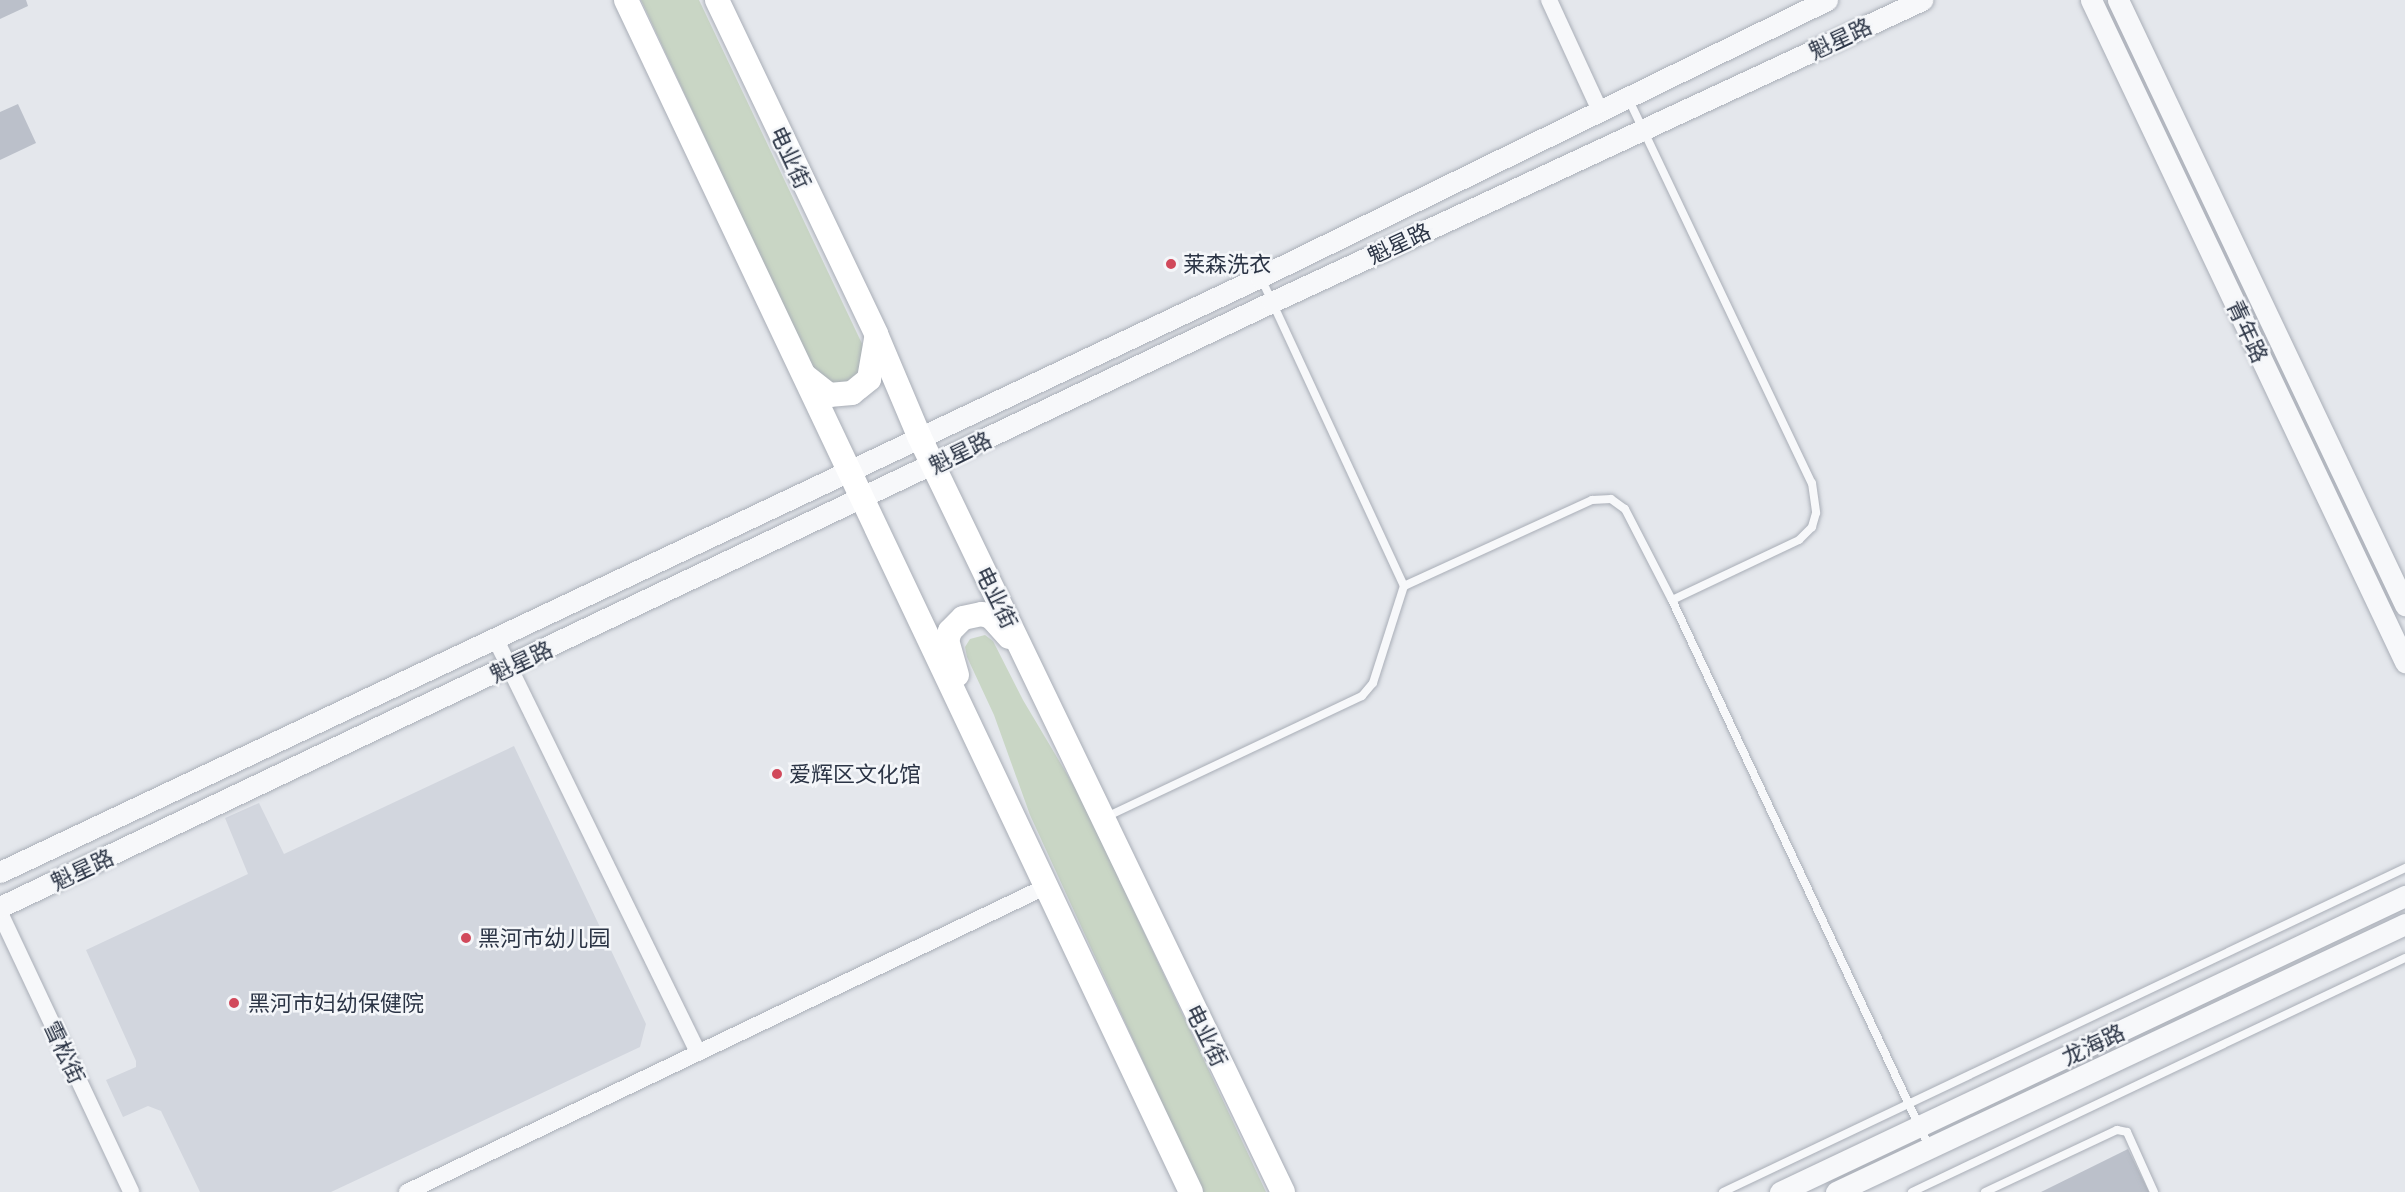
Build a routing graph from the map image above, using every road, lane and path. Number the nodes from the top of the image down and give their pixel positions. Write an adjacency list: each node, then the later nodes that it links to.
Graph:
1 (626, 0): 14 (main road)
2 (717, 0): 13 (main road, 电业街)
3 (1549, 0): 9 (street)
4 (1827, 0): 8 (street, 魁星路)
5 (1922, 0): 10 (street, 魁星路)
6 (2091, 0): 23 (street, 青年路)
7 (2118, 0): 21 (street, 青年路)
8 (1628, 97): 9 (street, 魁星路); 10 (lane)
9 (1601, 113): 11 (street, 魁星路)
10 (1643, 129): 12 (street, 魁星路); 20 (lane)
11 (1260, 277): 12 (lane); 15 (street, 魁星路)
12 (1272, 302): 16 (street, 魁星路); 19 (lane)
13 (876, 334): 14 (main road); 15 (main road, 电业街)
14 (796, 364): 17 (main road)
15 (919, 436): 16 (main road, 电业街); 17 (street, 魁星路)
16 (933, 465): 18 (street, 魁星路); 25 (main road, 电业街)
17 (846, 470): 18 (main road); 22 (street, 魁星路)
18 (860, 500): 24 (street, 魁星路); 26 (main road)
19 (1404, 586): 20 (lane); 27 (lane)
20 (1672, 600): 37 (lane)
21 (2405, 605)
22 (495, 638): 24 (street); 29 (street, 魁星路)
23 (2405, 662)
24 (509, 667): 32 (street, 魁星路); 36 (street)
25 (1065, 739): 26 (main road); 27 (main road, 电业街)
26 (993, 778): 30 (main road)
27 (1104, 818): 43 (main road, 电业街)
28 (2405, 868): 37 (lane)
29 (0, 872)
30 (1045, 887): 36 (street); 42 (main road)
31 (2405, 896): 38 (street, 龙海路)
32 (0, 908)
33 (0, 913): 40 (street, 雪松街)
34 (2405, 924): 39 (street, 龙海路)
35 (2405, 958): 47 (lane)
36 (698, 1053): 41 (street)
37 (1910, 1104): 38 (lane); 44 (lane)
38 (1920, 1126): 39 (lane); 45 (street, 龙海路)
39 (1929, 1148): 46 (street, 龙海路)
40 (130, 1192)
41 (407, 1192)
42 (1191, 1192)
43 (1282, 1192)
44 (1723, 1192)
45 (1780, 1192)
46 (1836, 1192)
47 (1912, 1192)
48 (1985, 1192): 49 (lane)
49 (2154, 1192)

